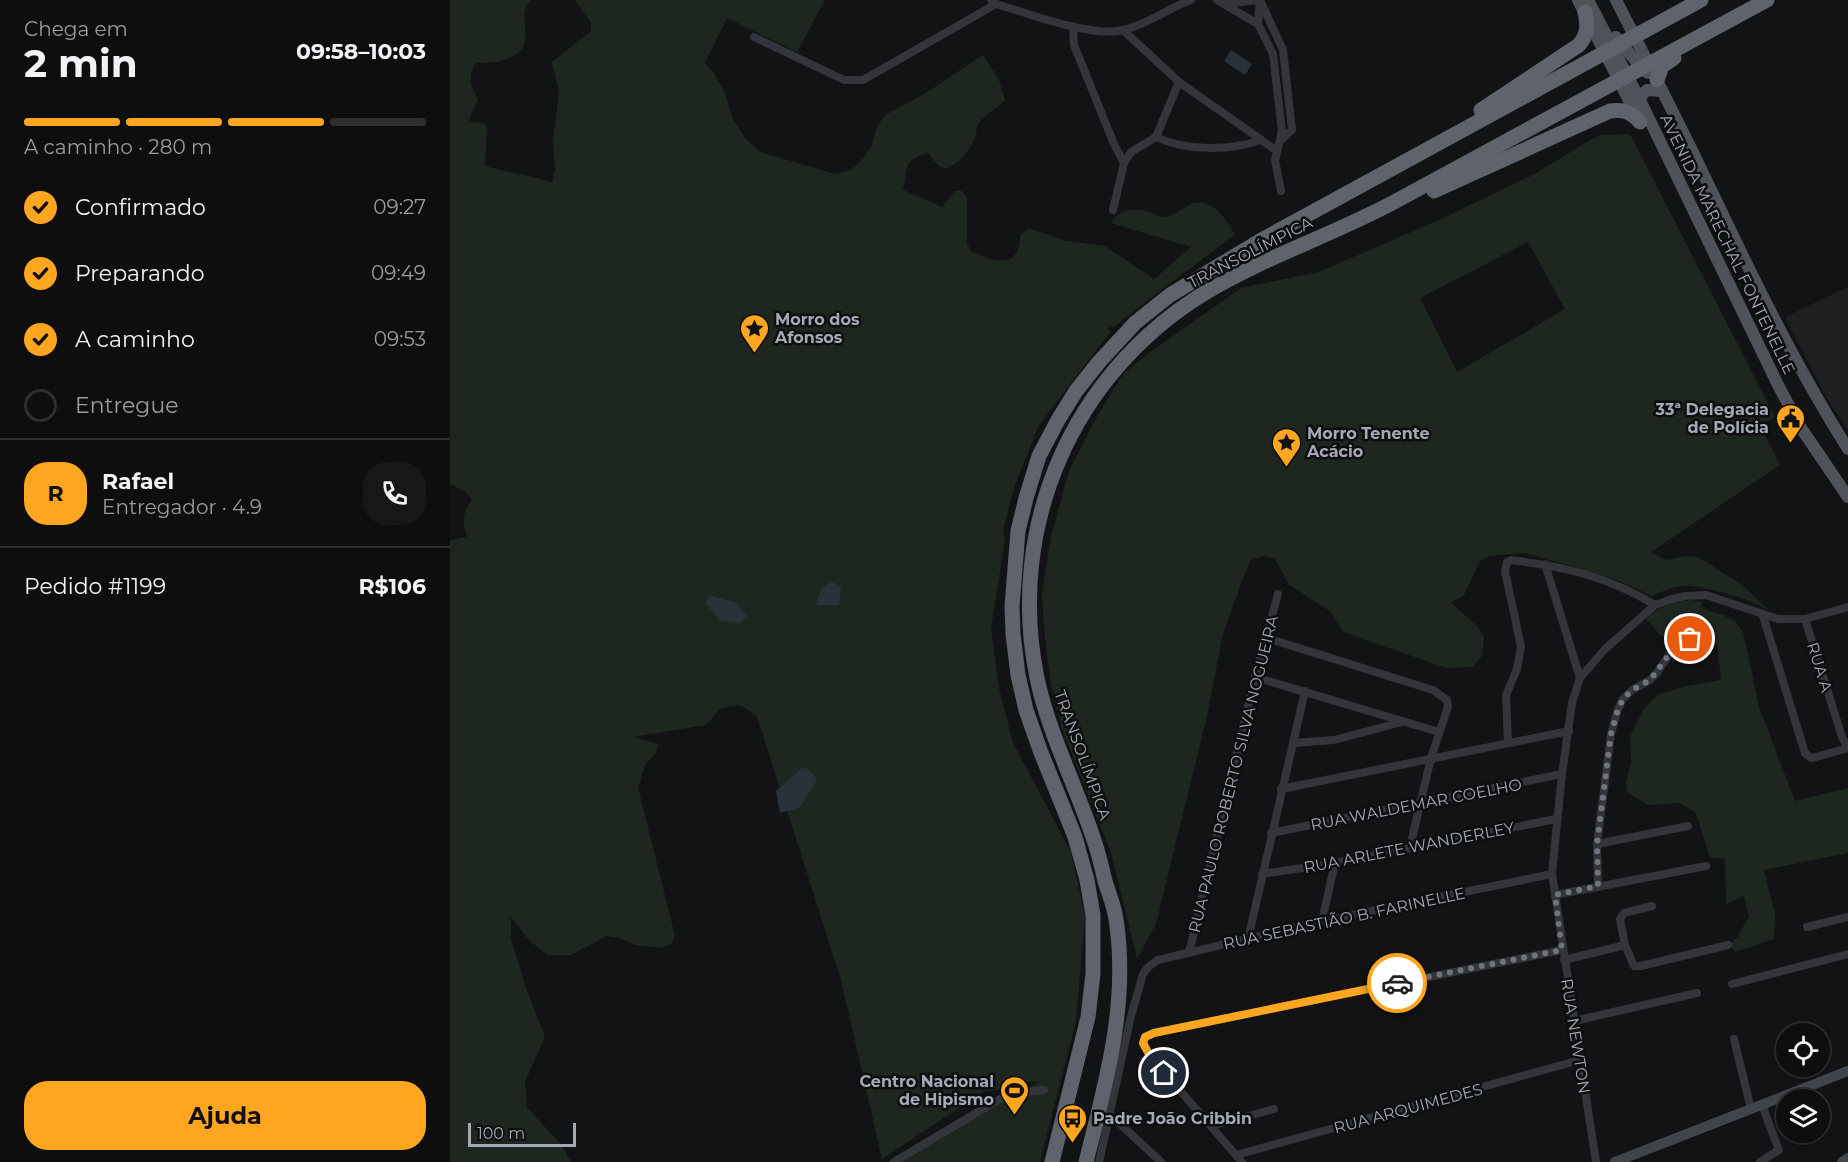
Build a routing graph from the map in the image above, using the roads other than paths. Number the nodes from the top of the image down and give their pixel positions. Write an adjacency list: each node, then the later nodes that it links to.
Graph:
1 (1191, 0): 13 (street)
2 (1217, 0): 9 (street)
3 (1259, 0): 9 (street); 11 (street); 21 (street)
4 (1616, 0): 10 (main road); 15 (main road, AVENIDA MARECHAL FONTENELLE)
5 (1701, 0): 22 (highway, TRANSOLÍMPICA)
6 (1767, 0): 15 (highway, TRANSOLÍMPICA)
7 (1777, 0): 15 (highway)
8 (994, 2): 12 (street); 14 (street)
9 (1226, 4): 11 (street)
10 (1589, 8): 15 (main road); 17 (main road, AVENIDA MARECHAL FONTENELLE); 18 (main road); 22 (highway)
11 (1258, 24): 21 (street)
12 (1072, 26): 13 (street); 25 (street)
13 (1123, 30): 16 (street)
14 (754, 37)
15 (1659, 73): 17 (main road); 27 (highway, TRANSOLÍMPICA); 29 (main road, AVENIDA MARECHAL FONTENELLE)
16 (1179, 82): 19 (street); 20 (street)
17 (1639, 98): 24 (main road, AVENIDA MARECHAL FONTENELLE)
18 (1640, 122): 24 (main road); 27 (highway)
19 (1156, 137): 20 (street); 25 (street)
20 (1261, 140): 23 (street)
21 (1281, 140): 23 (street)
22 (1425, 150): 89 (highway, TRANSOLÍMPICA)
23 (1277, 151): 26 (street)
24 (1668, 158): 30 (main road, AVENIDA MARECHAL FONTENELLE)
25 (1124, 163): 28 (street)
26 (1281, 191)
27 (1393, 203): 90 (highway, TRANSOLÍMPICA)
28 (1113, 210)
29 (1848, 449)
30 (1848, 497)
31 (1545, 564): 33 (street); 40 (street); 45 (street)
32 (1278, 594): 37 (street, RUA PAULO ROBERTO SILVA NOGUEIRA)
33 (1655, 606): 35 (street); 40 (street)
34 (1848, 607): 36 (street)
35 (1763, 616): 36 (street); 47 (street)
36 (1805, 619): 47 (street, RUA A)
37 (1267, 638): 39 (street, RUA PAULO ROBERTO SILVA NOGUEIRA); 44 (street)
38 (1690, 639): 55 (street)
39 (1256, 677): 41 (street); 71 (street, RUA PAULO ROBERTO SILVA NOGUEIRA)
40 (1580, 678): 43 (street, RUA NEWTON)
41 (1305, 690): 42 (street); 46 (street)
42 (1404, 722): 44 (street); 46 (street)
43 (1569, 731): 45 (street); 49 (street, RUA NEWTON)
44 (1439, 732): 48 (street)
45 (1508, 742): 48 (street)
46 (1293, 743): 50 (street)
47 (1848, 748)
48 (1431, 758): 50 (street); 51 (street)
49 (1562, 774): 51 (street, RUA WALDEMAR COELHO); 52 (street, RUA NEWTON)
50 (1281, 789): 54 (street)
51 (1419, 803): 54 (street, RUA WALDEMAR COELHO); 56 (street)
52 (1556, 819): 56 (street, RUA ARLETE WANDERLEY); 60 (street, RUA NEWTON)
53 (1688, 826): 55 (street)
54 (1271, 833): 59 (street)
55 (1597, 844): 61 (street)
56 (1410, 848): 57 (street, RUA ARLETE WANDERLEY)
57 (1335, 863): 59 (street, RUA ARLETE WANDERLEY); 65 (street)
58 (1706, 866): 61 (street)
59 (1262, 874): 67 (street)
60 (1552, 874): 62 (street, RUA NEWTON); 65 (street, RUA SEBASTIÃO B. FARINELLE)
61 (1598, 886): 62 (street)
62 (1555, 895): 70 (street, RUA NEWTON)
63 (1652, 906): 68 (street)
64 (1848, 917): 66 (street)
65 (1322, 921): 67 (street, RUA SEBASTIÃO B. FARINELLE)
66 (1807, 927)
67 (1248, 939): 71 (street, RUA SEBASTIÃO B. FARINELLE)
68 (1625, 945): 69 (street); 73 (street)
69 (1728, 945)
70 (1562, 950): 73 (street, RUA NEWTON); 85 (street)
71 (1189, 953): 84 (street, RUA SEBASTIÃO B. FARINELLE)
72 (1848, 954): 74 (street)
73 (1564, 960): 76 (street, RUA NEWTON)
74 (1732, 984)
75 (1697, 993): 76 (street)
76 (1574, 1021): 78 (street, RUA NEWTON)
77 (1734, 1039): 83 (street)
78 (1580, 1060): 86 (street, RUA ARQUIMEDES); 94 (street, RUA NEWTON)
79 (1848, 1071): 81 (street)
80 (1044, 1090): 88 (street)
81 (1762, 1105): 83 (street); 96 (street)
82 (1274, 1109): 85 (street)
83 (1751, 1109): 95 (street)
84 (1110, 1120): 91 (street); 92 (street)
85 (1211, 1126): 86 (street)
86 (1236, 1155): 93 (street)
87 (1848, 1158): 97 (street)
88 (894, 1162)
89 (1052, 1162)
90 (1086, 1162)
91 (1099, 1162)
92 (1161, 1162)
93 (1242, 1162)
94 (1596, 1162)
95 (1615, 1162)
96 (1760, 1162)
97 (1842, 1162)

